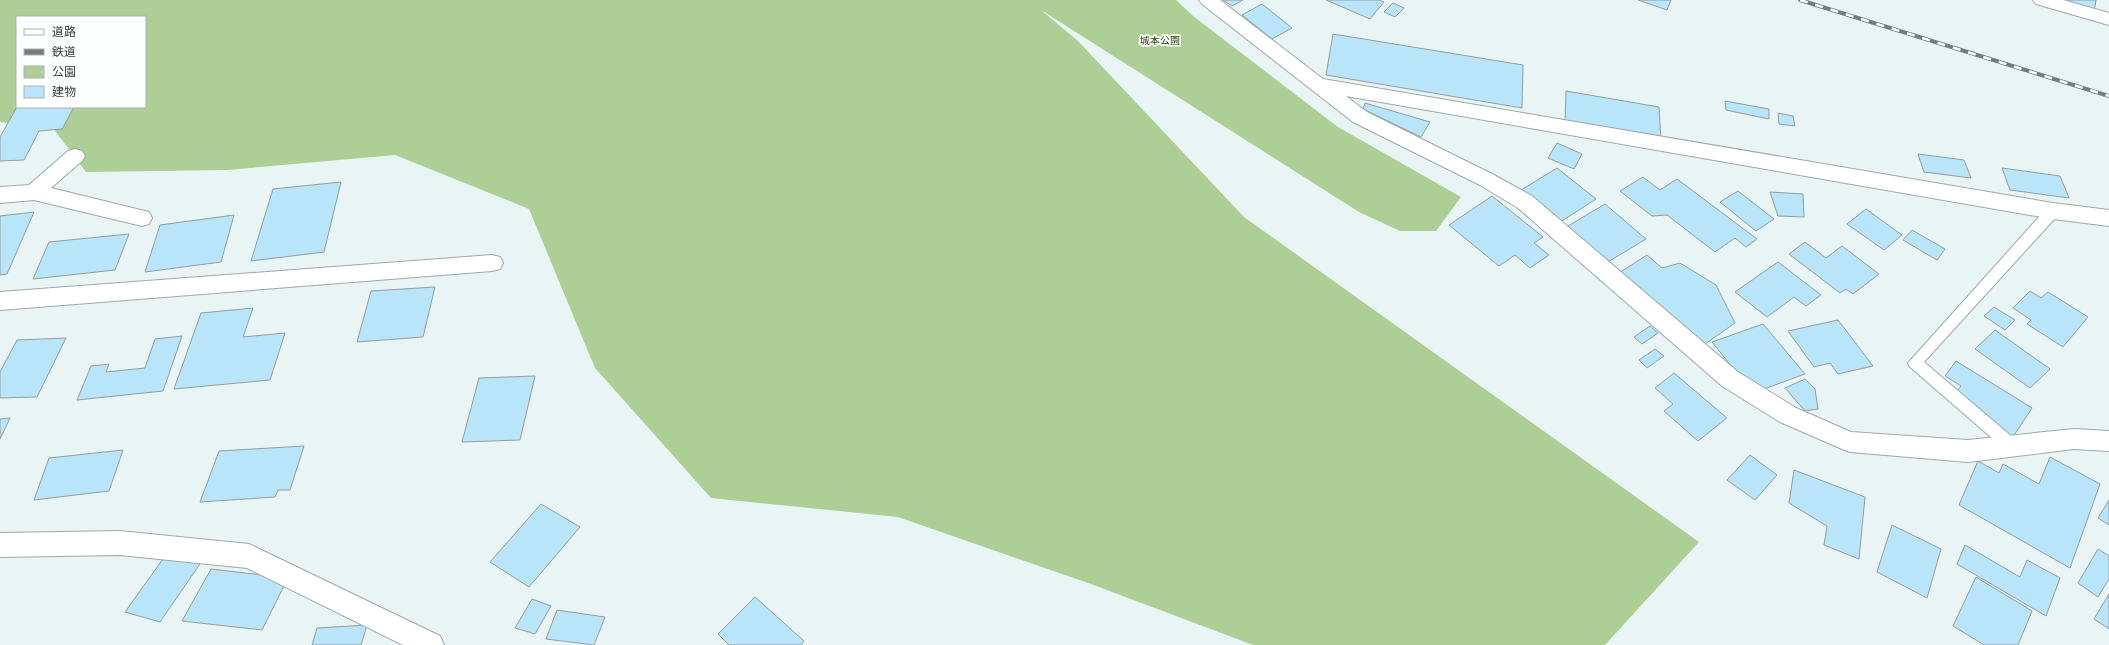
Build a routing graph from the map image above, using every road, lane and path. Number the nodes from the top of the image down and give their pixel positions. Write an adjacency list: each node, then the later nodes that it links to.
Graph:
1 (1208, 0): 4 (street)
2 (2042, 0): 3 (street)
3 (2109, 19)
4 (1315, 84): 8 (street); 14 (street)
5 (75, 156): 6 (street)
6 (34, 192): 7 (street); 9 (street)
7 (0, 195)
8 (2053, 211): 10 (street); 14 (lane)
9 (142, 218)
10 (2109, 218)
11 (492, 264): 12 (street)
12 (0, 301)
13 (2109, 441): 14 (street)
14 (2012, 446)
15 (0, 545): 16 (street)
16 (431, 645)

